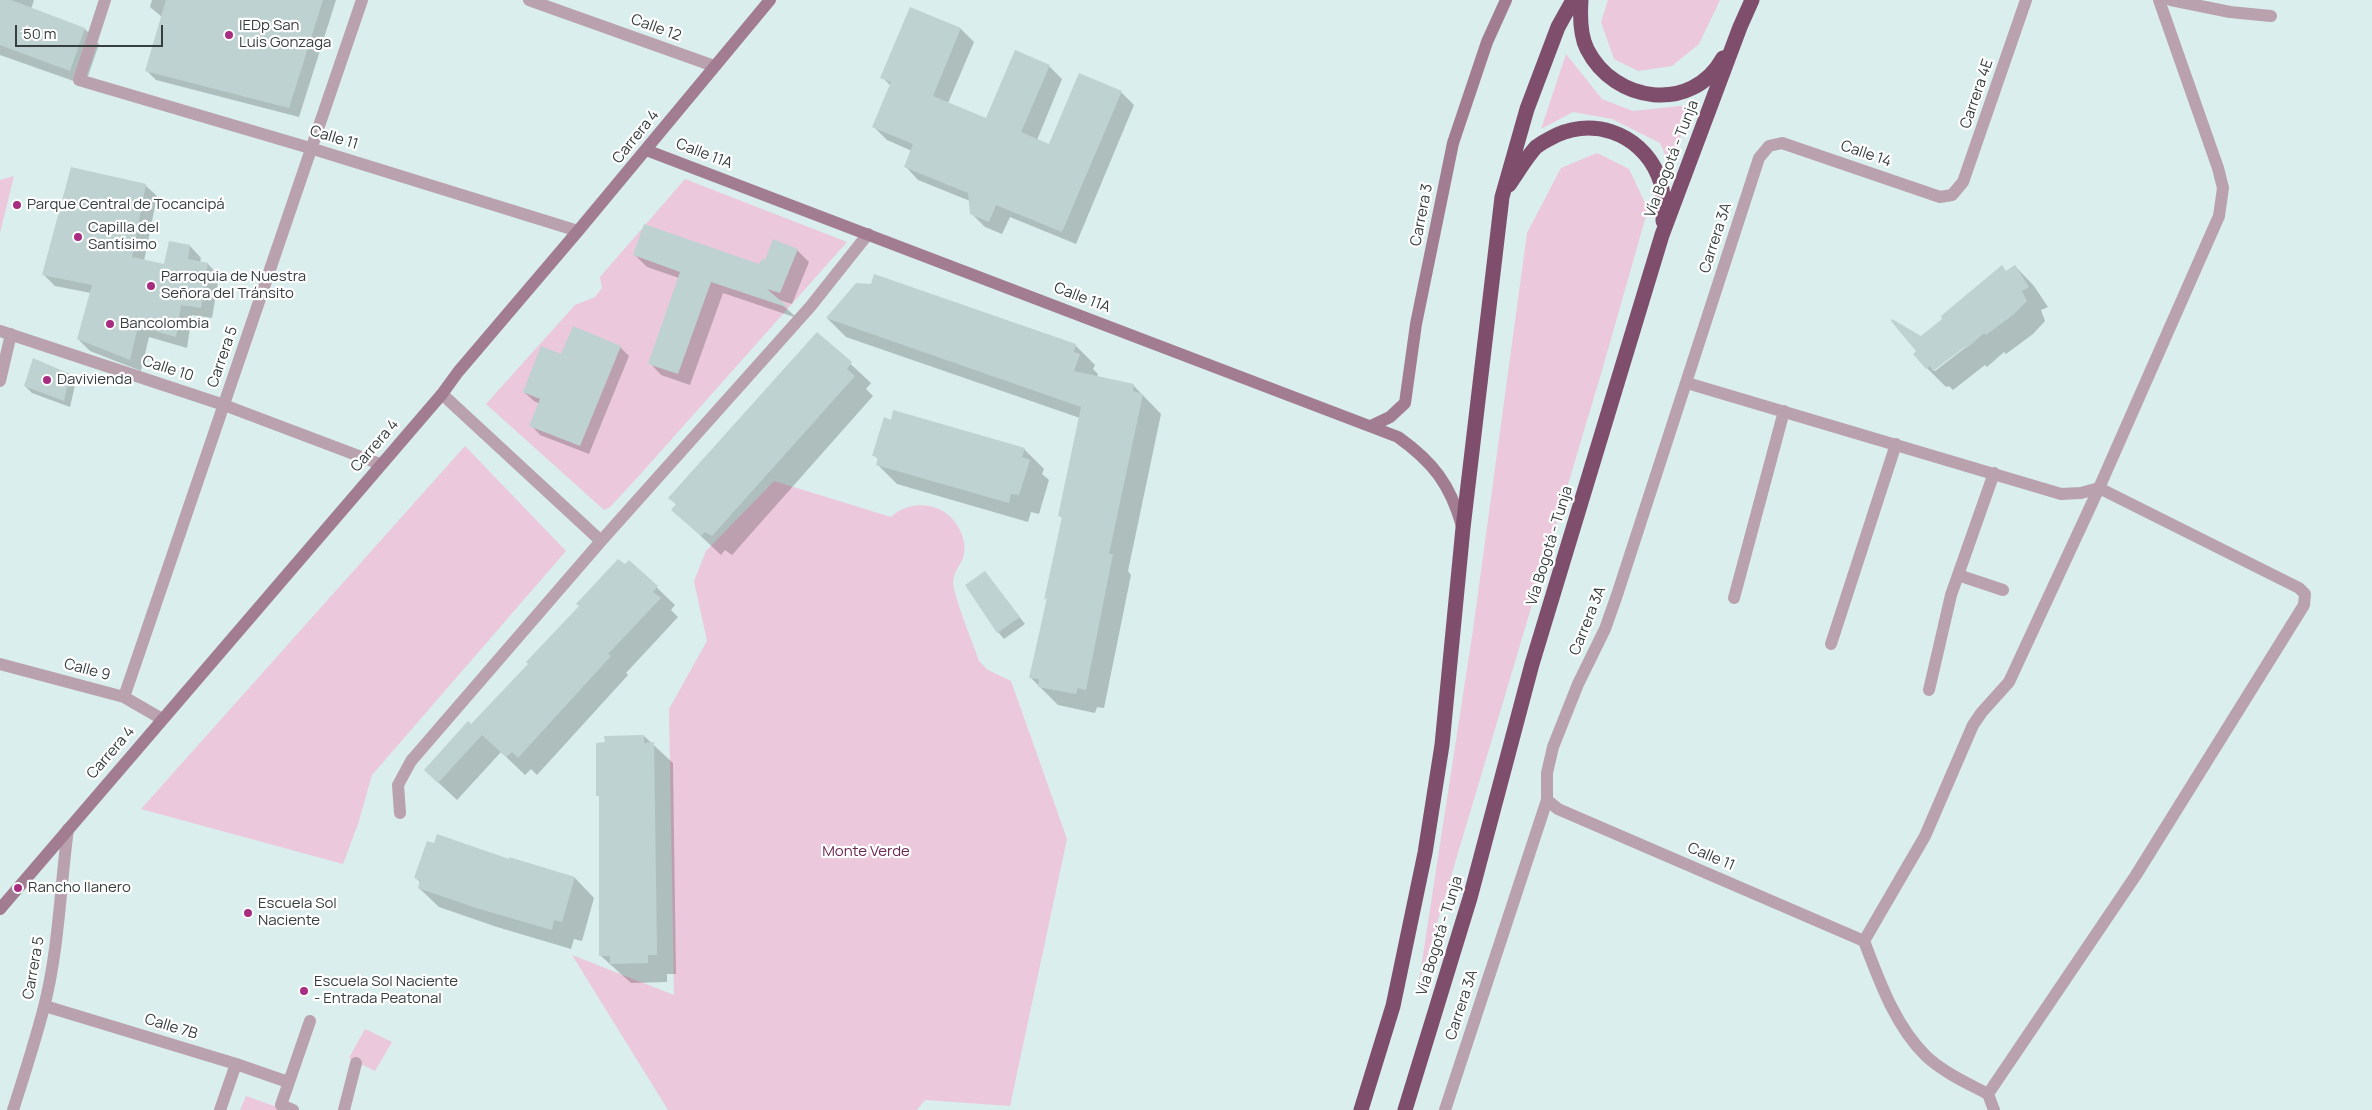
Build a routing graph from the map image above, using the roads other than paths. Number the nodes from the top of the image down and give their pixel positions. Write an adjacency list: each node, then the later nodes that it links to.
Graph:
1 (105, 0): 16 (street, Calle 11)
2 (362, 0): 16 (street, Carrera 5)
3 (529, 0): 14 (street, Calle 12)
4 (770, 0): 14 (street, Carrera 4)
5 (1506, 0): 29 (street, Carrera 3)
6 (1573, 0): 19 (highway, Vía Bogotá - Tunja)
7 (1580, 0): 13 (highway)
8 (1752, 0): 13 (highway, Vía Bogotá - Tunja)
9 (2026, 0): 18 (street, Carrera 4E)
10 (2159, 0): 33 (street)
11 (2170, 0): 12 (street)
12 (2271, 16)
13 (1740, 27): 22 (highway, Vía Bogotá - Tunja)
14 (714, 66): 17 (street, Carrera 4)
15 (1770, 146): 18 (street, Calle 14); 25 (street, Carrera 3A)
16 (310, 148): 20 (street, Calle 11); 27 (street, Carrera 5)
17 (646, 150): 20 (street, Carrera 4); 21 (street, Calle 11A)
18 (1952, 195)
19 (1502, 197): 22 (highway); 34 (highway, Vía Bogotá - Tunja)
20 (578, 231): 26 (street, Carrera 4)
21 (868, 234): 29 (street, Calle 11A); 35 (street)
22 (1662, 234): 60 (highway, Vía Bogotá - Tunja)
23 (6, 332): 24 (street); 27 (street, Calle 10)
24 (0, 381)
25 (1687, 383): 28 (street); 44 (street, Carrera 3A)
26 (442, 394): 31 (street, Carrera 4); 35 (street)
27 (224, 405): 31 (street, Calle 10); 42 (street, Carrera 5)
28 (1784, 411): 30 (street); 38 (street)
29 (1371, 426): 34 (street, Calle 11A)
30 (1896, 444): 32 (street); 39 (street)
31 (380, 464): 43 (street, Carrera 4)
32 (1994, 473): 33 (street); 36 (street)
33 (2099, 488): 48 (street); 54 (street)
34 (1463, 528): 59 (highway, Vía Bogotá - Tunja)
35 (602, 541): 45 (street)
36 (1958, 575): 37 (street); 41 (street)
37 (2003, 590)
38 (1734, 598)
39 (1831, 644)
40 (0, 664): 42 (street, Calle 9)
41 (1929, 690)
42 (124, 697): 43 (street, Calle 9)
43 (162, 719): 46 (street, Carrera 4)
44 (1547, 800): 48 (street, Calle 11); 61 (street, Carrera 3A)
45 (400, 813)
46 (68, 829): 47 (street, Carrera 4); 49 (street, Carrera 5)
47 (0, 909)
48 (1864, 941): 54 (street)
49 (44, 1006): 51 (street, Calle 7B); 55 (street, Carrera 5)
50 (310, 1022): 53 (street)
51 (236, 1064): 53 (street, Calle 7B); 56 (street)
52 (356, 1064): 58 (street)
53 (288, 1082): 57 (street)
54 (1988, 1094): 62 (street)
55 (13, 1110)
56 (220, 1110)
57 (293, 1110)
58 (344, 1110)
59 (1361, 1110)
60 (1406, 1110)
61 (1445, 1110)
62 (1994, 1110)

